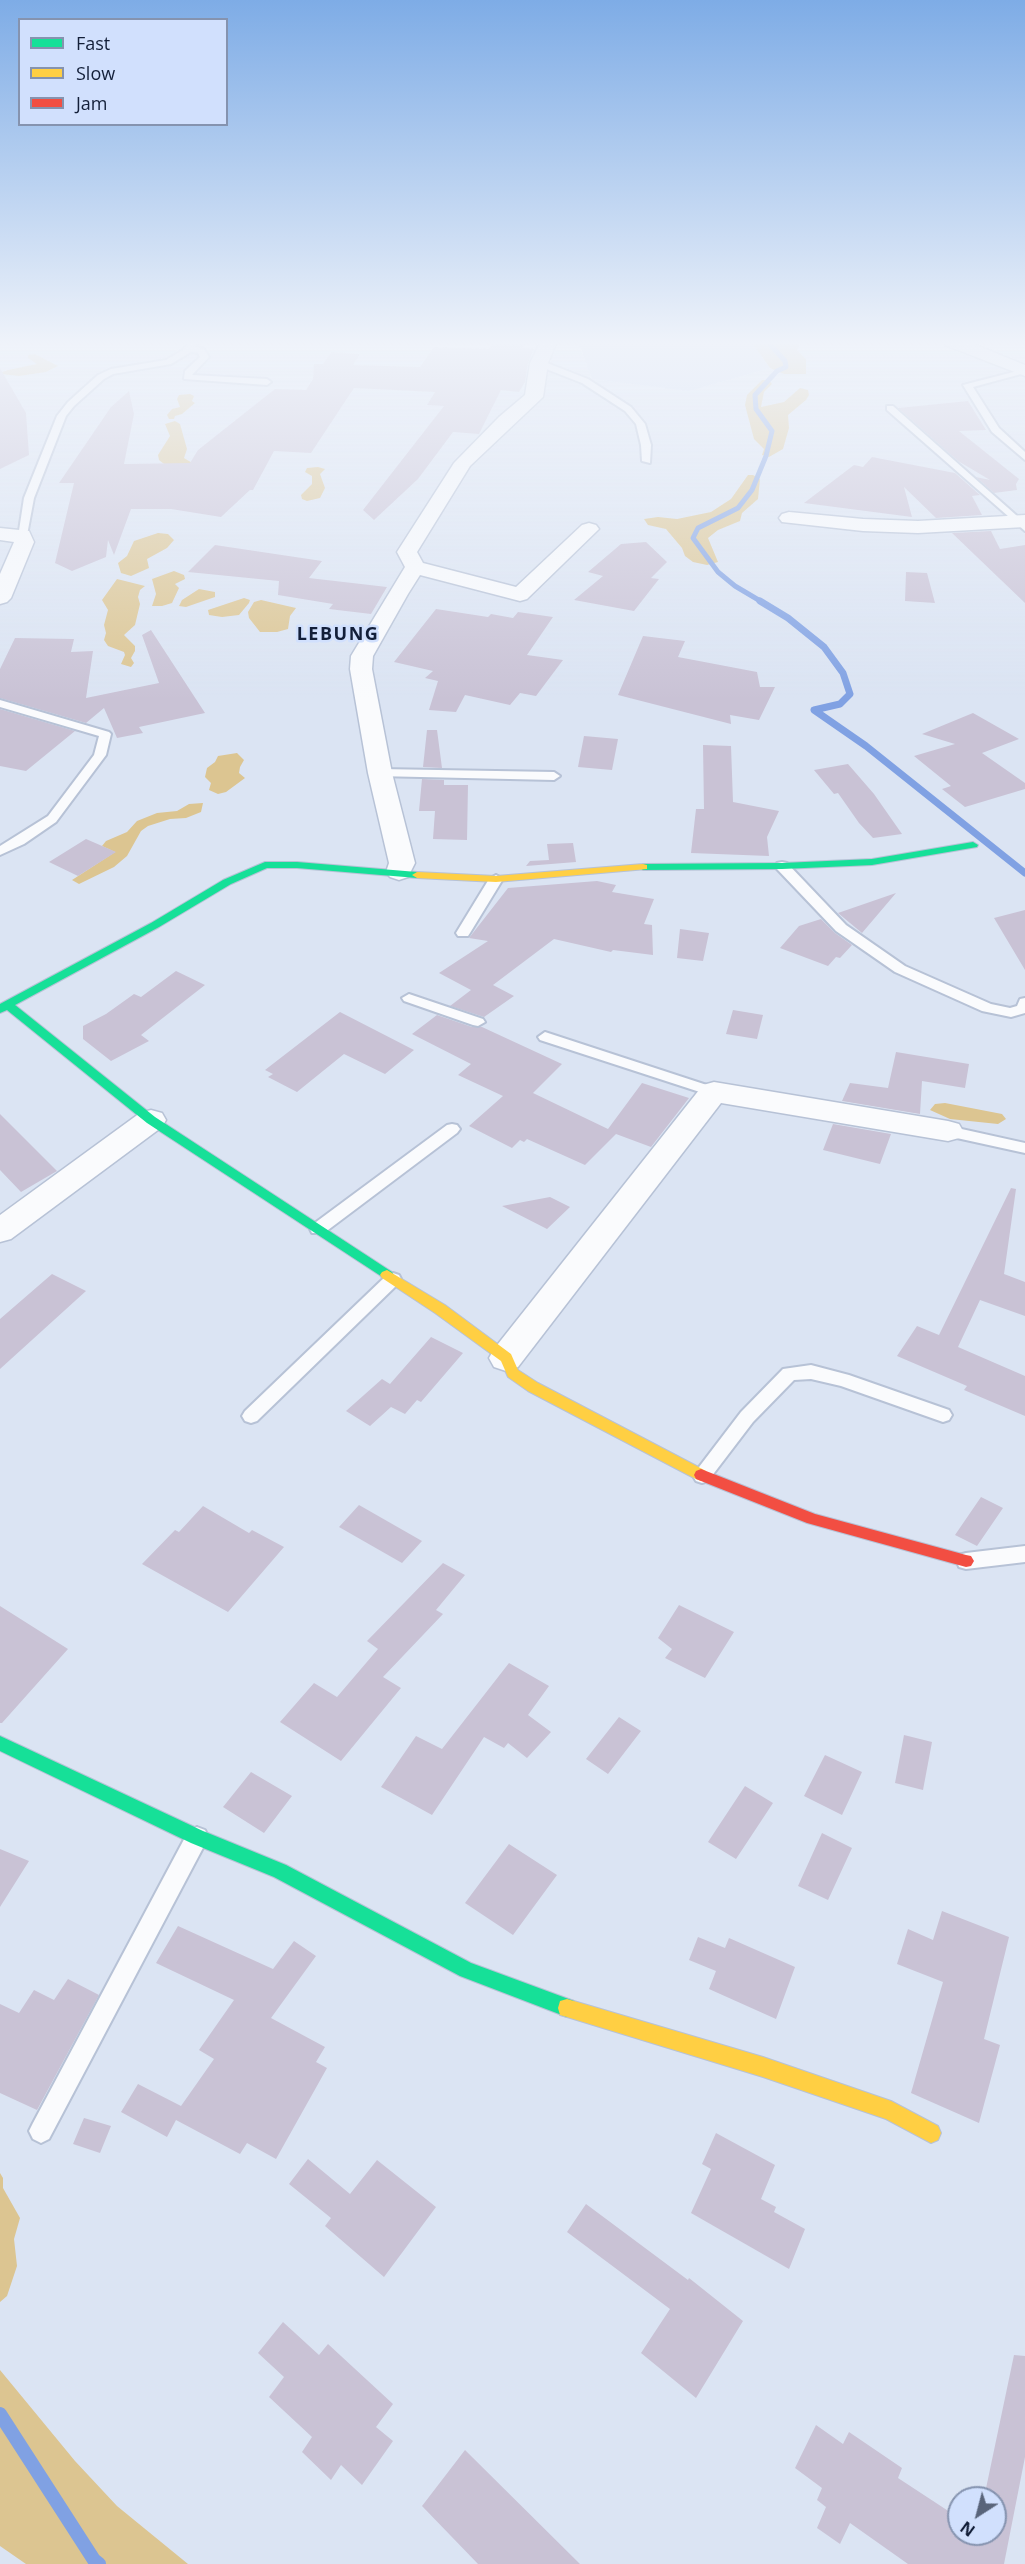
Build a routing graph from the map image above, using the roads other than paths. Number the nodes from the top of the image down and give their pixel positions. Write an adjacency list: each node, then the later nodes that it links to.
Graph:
1 (44, 461): 8 (lane)
2 (465, 461): 9 (street)
3 (950, 461): 5 (lane)
4 (789, 518): 5 (street)
5 (1023, 524)
6 (589, 530): 9 (street)
7 (0, 534): 8 (street)
8 (22, 535): 10 (street)
9 (415, 567): 12 (street)
10 (0, 597)
11 (0, 703): 15 (lane)
12 (381, 773): 13 (lane); 17 (street)
13 (554, 776)
14 (973, 845): 16 (street)
15 (0, 851)
16 (782, 866): 18 (street); 21 (lane)
17 (399, 872): 18 (street); 22 (street)
18 (496, 879): 19 (lane)
19 (463, 933)
20 (410, 998): 23 (lane)
21 (1025, 1002)
22 (5, 1007): 26 (street)
23 (478, 1022)
24 (545, 1037): 25 (lane)
25 (714, 1092): 28 (street); 33 (street)
26 (151, 1120): 30 (street); 31 (street)
27 (452, 1129): 30 (lane)
28 (948, 1131): 29 (lane)
29 (1025, 1148)
30 (318, 1229): 32 (street)
31 (0, 1231)
32 (393, 1279): 33 (street); 35 (lane)
33 (506, 1358): 36 (street)
34 (943, 1415): 36 (lane)
35 (251, 1416)
36 (702, 1476): 38 (street)
37 (1025, 1554): 38 (lane)
38 (966, 1561)
39 (0, 1743): 40 (street)
40 (197, 1837): 41 (lane); 42 (street)
41 (41, 2131)
42 (931, 2133)

